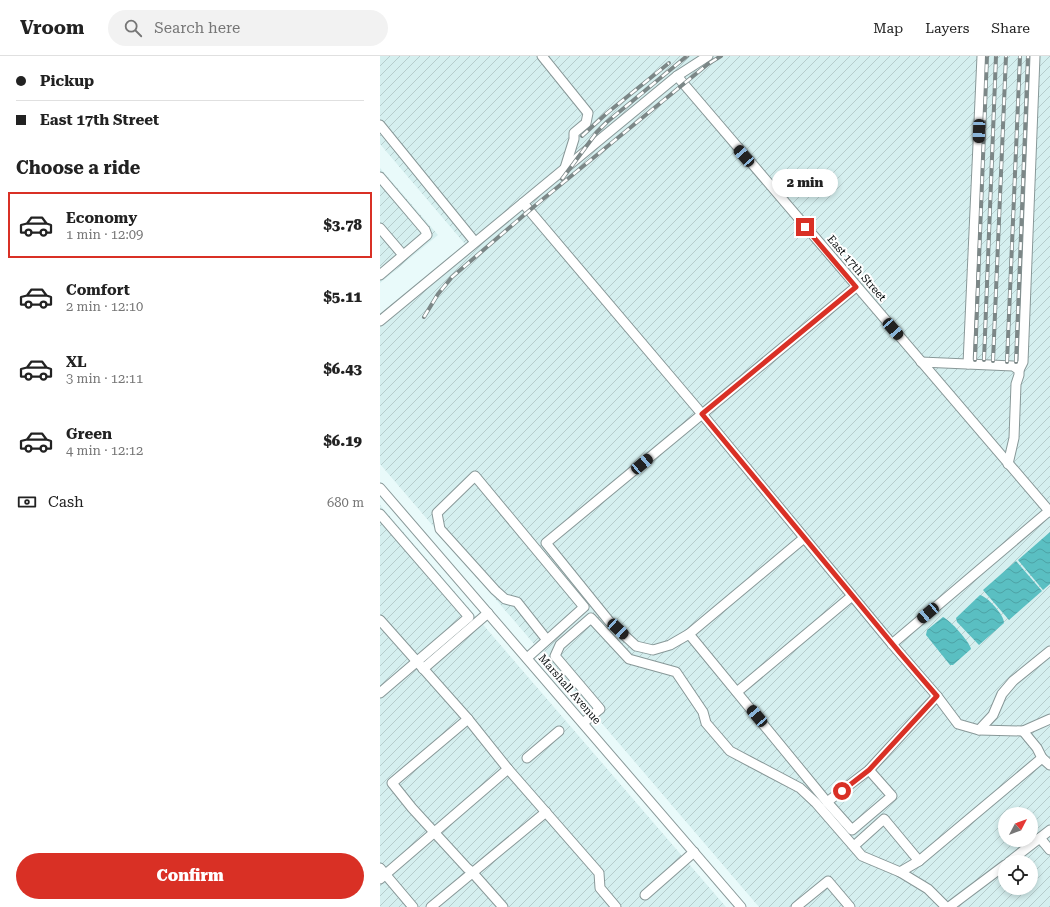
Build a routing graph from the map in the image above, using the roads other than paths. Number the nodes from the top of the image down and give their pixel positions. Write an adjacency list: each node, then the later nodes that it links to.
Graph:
1 (542, 56): 7 (street)
2 (708, 56): 5 (street)
3 (982, 56): 17 (street)
4 (1035, 56): 18 (street)
5 (676, 76): 7 (street); 14 (street, East 17th Street)
6 (380, 125): 11 (street)
7 (565, 168): 9 (street)
8 (380, 177): 12 (street)
9 (523, 203): 11 (street); 19 (street)
10 (380, 228): 12 (street)
11 (475, 242): 15 (street)
12 (403, 255): 13 (street)
13 (380, 275)
14 (856, 287): 16 (street, East 17th Street); 19 (street)
15 (380, 321)
16 (920, 362): 17 (street); 20 (street, East 17th Street)
17 (968, 364): 18 (street)
18 (1019, 370): 20 (street)
19 (702, 414): 24 (street); 30 (street)
20 (1008, 464): 22 (street, East 17th Street)
21 (380, 488): 27 (street, Marshall Avenue)
22 (1050, 512): 32 (street)
23 (380, 514): 35 (street)
24 (804, 538): 25 (street); 30 (street)
25 (852, 596): 32 (street); 37 (street)
26 (584, 607): 28 (street); 31 (street); 31 (street)
27 (488, 613): 34 (street, Marshall Avenue); 36 (street)
28 (591, 618): 42 (street); 56 (street)
29 (380, 620): 35 (street)
30 (689, 634): 37 (street)
31 (547, 640): 34 (street)
32 (892, 644): 39 (street)
33 (1050, 651): 43 (street)
34 (527, 658): 42 (street, Marshall Avenue)
35 (417, 662): 36 (street); 38 (street)
36 (424, 669): 40 (street)
37 (737, 692): 51 (street)
38 (380, 693)
39 (937, 696): 43 (street); 50 (street)
40 (468, 719): 49 (street); 54 (street)
41 (1050, 719): 45 (street)
42 (583, 723): 58 (street, Marshall Avenue)
43 (979, 730): 45 (street)
44 (559, 731): 46 (street)
45 (1023, 731): 47 (street)
46 (527, 758)
47 (1042, 758): 48 (street); 60 (street)
48 (1050, 765)
49 (508, 769): 52 (street); 54 (street)
50 (869, 770): 51 (street); 51 (street)
51 (827, 802)
52 (546, 812): 62 (street); 69 (street)
53 (1050, 830): 55 (street)
54 (434, 833): 62 (street); 64 (street)
55 (1040, 838): 57 (street); 59 (street)
56 (854, 846): 60 (street); 63 (street)
57 (1050, 850)
58 (694, 852): 65 (street); 70 (street, Marshall Avenue)
59 (1018, 855)
60 (919, 861): 63 (street)
61 (998, 870): 73 (street)
62 (472, 872): 67 (street); 68 (street)
63 (900, 872): 73 (street)
64 (382, 874): 66 (street)
65 (645, 895)
66 (413, 907)
67 (431, 907)
68 (503, 907)
69 (616, 907)
70 (741, 907)
71 (796, 907): 72 (street)
72 (850, 907)
73 (948, 907)

